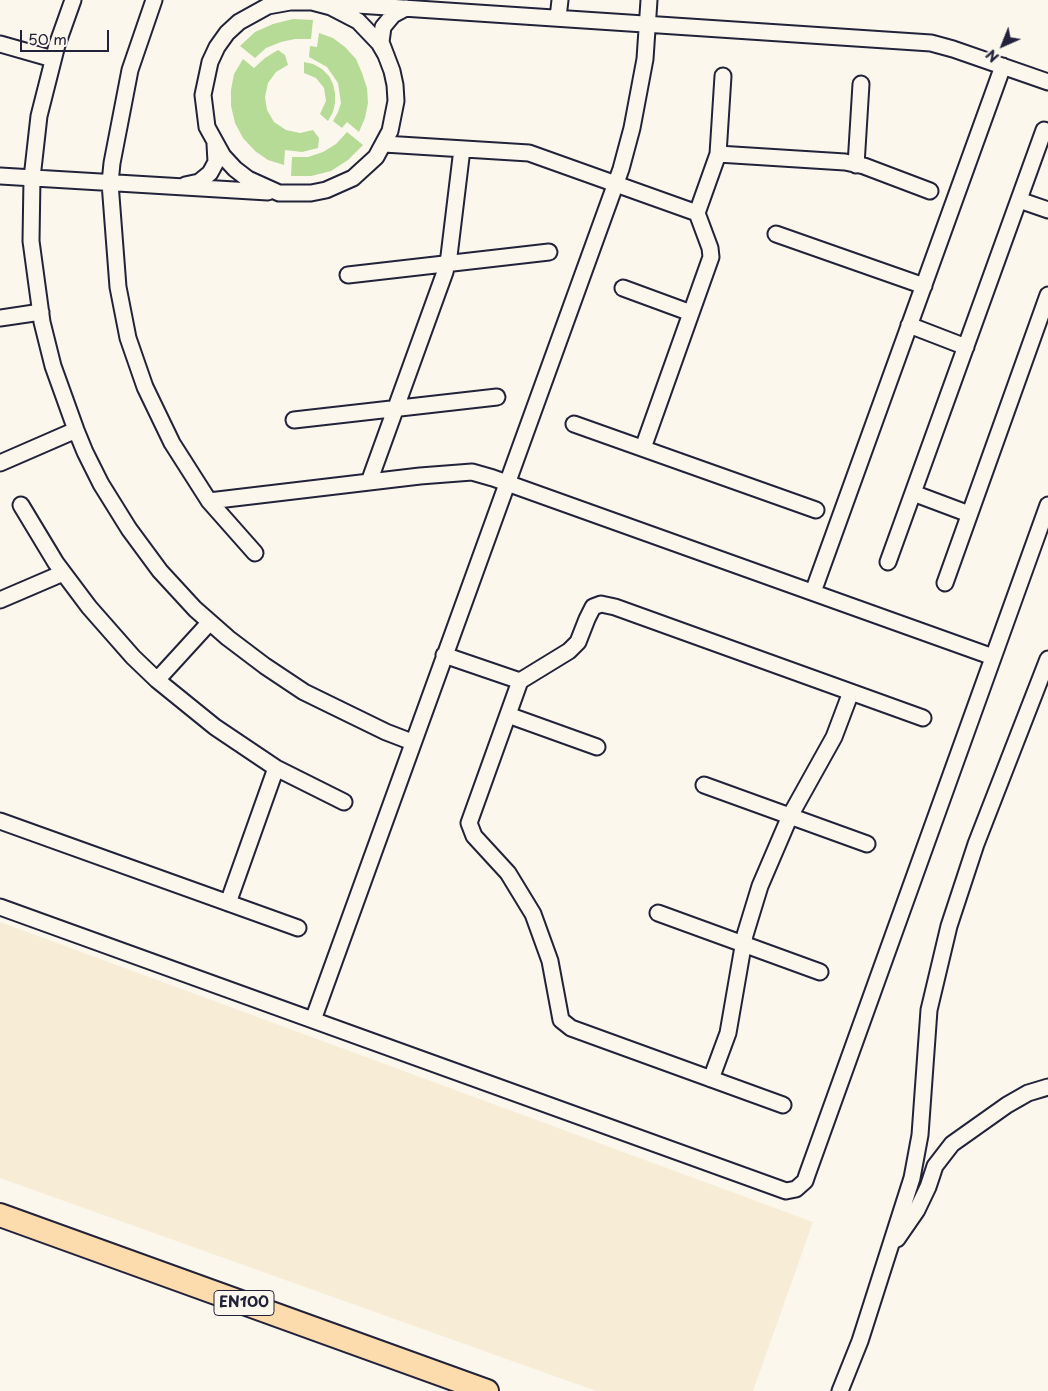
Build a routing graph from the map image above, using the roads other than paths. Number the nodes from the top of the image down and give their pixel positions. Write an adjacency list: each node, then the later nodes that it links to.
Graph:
1 (73, 0): 12 (street)
2 (154, 0): 25 (street)
3 (560, 0): 8 (street)
4 (649, 0): 9 (street)
5 (312, 1): 7 (street); 11 (street); 18 (street)
6 (472, 6): 7 (street); 8 (street)
7 (406, 8): 11 (street)
8 (558, 18): 9 (street)
9 (648, 25): 13 (street); 26 (street)
10 (0, 44): 12 (street)
11 (386, 55): 19 (street)
12 (53, 59): 24 (street)
13 (1003, 66): 15 (street); 37 (street)
14 (723, 76): 21 (street)
15 (1048, 82)
16 (861, 84): 22 (street)
17 (1044, 130): 30 (street)
18 (215, 142): 27 (street); 29 (street)
19 (384, 144): 20 (street); 29 (street)
20 (462, 149): 26 (street); 35 (street)
21 (718, 154): 22 (street); 32 (street)
22 (856, 165): 28 (street)
23 (0, 176): 24 (street)
24 (32, 178): 25 (street); 40 (street)
25 (110, 182): 27 (street); 56 (street)
26 (615, 184): 32 (street); 54 (street)
27 (179, 187): 29 (street)
28 (930, 191)
29 (279, 193)
30 (1019, 200): 31 (street); 45 (street)
31 (1048, 210)
32 (697, 213): 42 (street)
33 (776, 234): 37 (street)
34 (549, 252): 35 (street)
35 (446, 264): 36 (street); 47 (street)
36 (348, 274)
37 (924, 286): 44 (street)
38 (623, 288): 42 (street)
39 (1048, 295): 60 (street)
40 (40, 307): 41 (street); 43 (street); 50 (street)
41 (0, 308)
42 (691, 313): 51 (street)
43 (0, 318)
44 (909, 326): 45 (street); 65 (street)
45 (966, 347): 55 (street)
46 (497, 397): 47 (street)
47 (396, 408): 48 (street); 53 (street)
48 (294, 420)
49 (574, 424): 51 (street)
50 (76, 430): 52 (street); 67 (street)
51 (643, 448): 59 (street)
52 (0, 463)
53 (369, 482): 54 (street); 56 (street)
54 (506, 482): 65 (street); 68 (street)
55 (913, 493): 60 (street); 62 (street)
56 (209, 501): 61 (street)
57 (21, 505): 63 (street)
58 (1048, 505): 69 (street)
59 (816, 510)
60 (969, 514): 64 (street)
61 (255, 553)
62 (888, 562)
63 (63, 572): 66 (street); 71 (street)
64 (945, 583)
65 (813, 592): 69 (street)
66 (0, 600)
67 (210, 622): 71 (street); 76 (street)
68 (444, 655): 72 (street); 76 (street)
69 (993, 658): 90 (street)
70 (1048, 659): 95 (street)
71 (157, 680): 78 (street)
72 (520, 681): 73 (street); 74 (street)
73 (851, 692): 75 (street); 81 (street)
74 (508, 715): 77 (street); 91 (street)
75 (923, 718)
76 (412, 742): 90 (street)
77 (596, 747)
78 (276, 768): 80 (street); 84 (street)
79 (704, 785): 81 (street)
80 (344, 802)
81 (790, 816): 83 (street); 88 (street)
82 (0, 821): 84 (street)
83 (868, 844)
84 (228, 903): 87 (street)
85 (0, 907): 90 (street)
86 (658, 913): 88 (street)
87 (298, 928)
88 (744, 944): 89 (street); 91 (street)
89 (820, 972)
90 (313, 1020)
91 (711, 1079): 93 (street)
92 (1048, 1087): 95 (street)
93 (783, 1105)
94 (0, 1214): 96 (highway, EN100)
95 (890, 1247): 97 (street)
96 (488, 1391)
97 (840, 1391)

